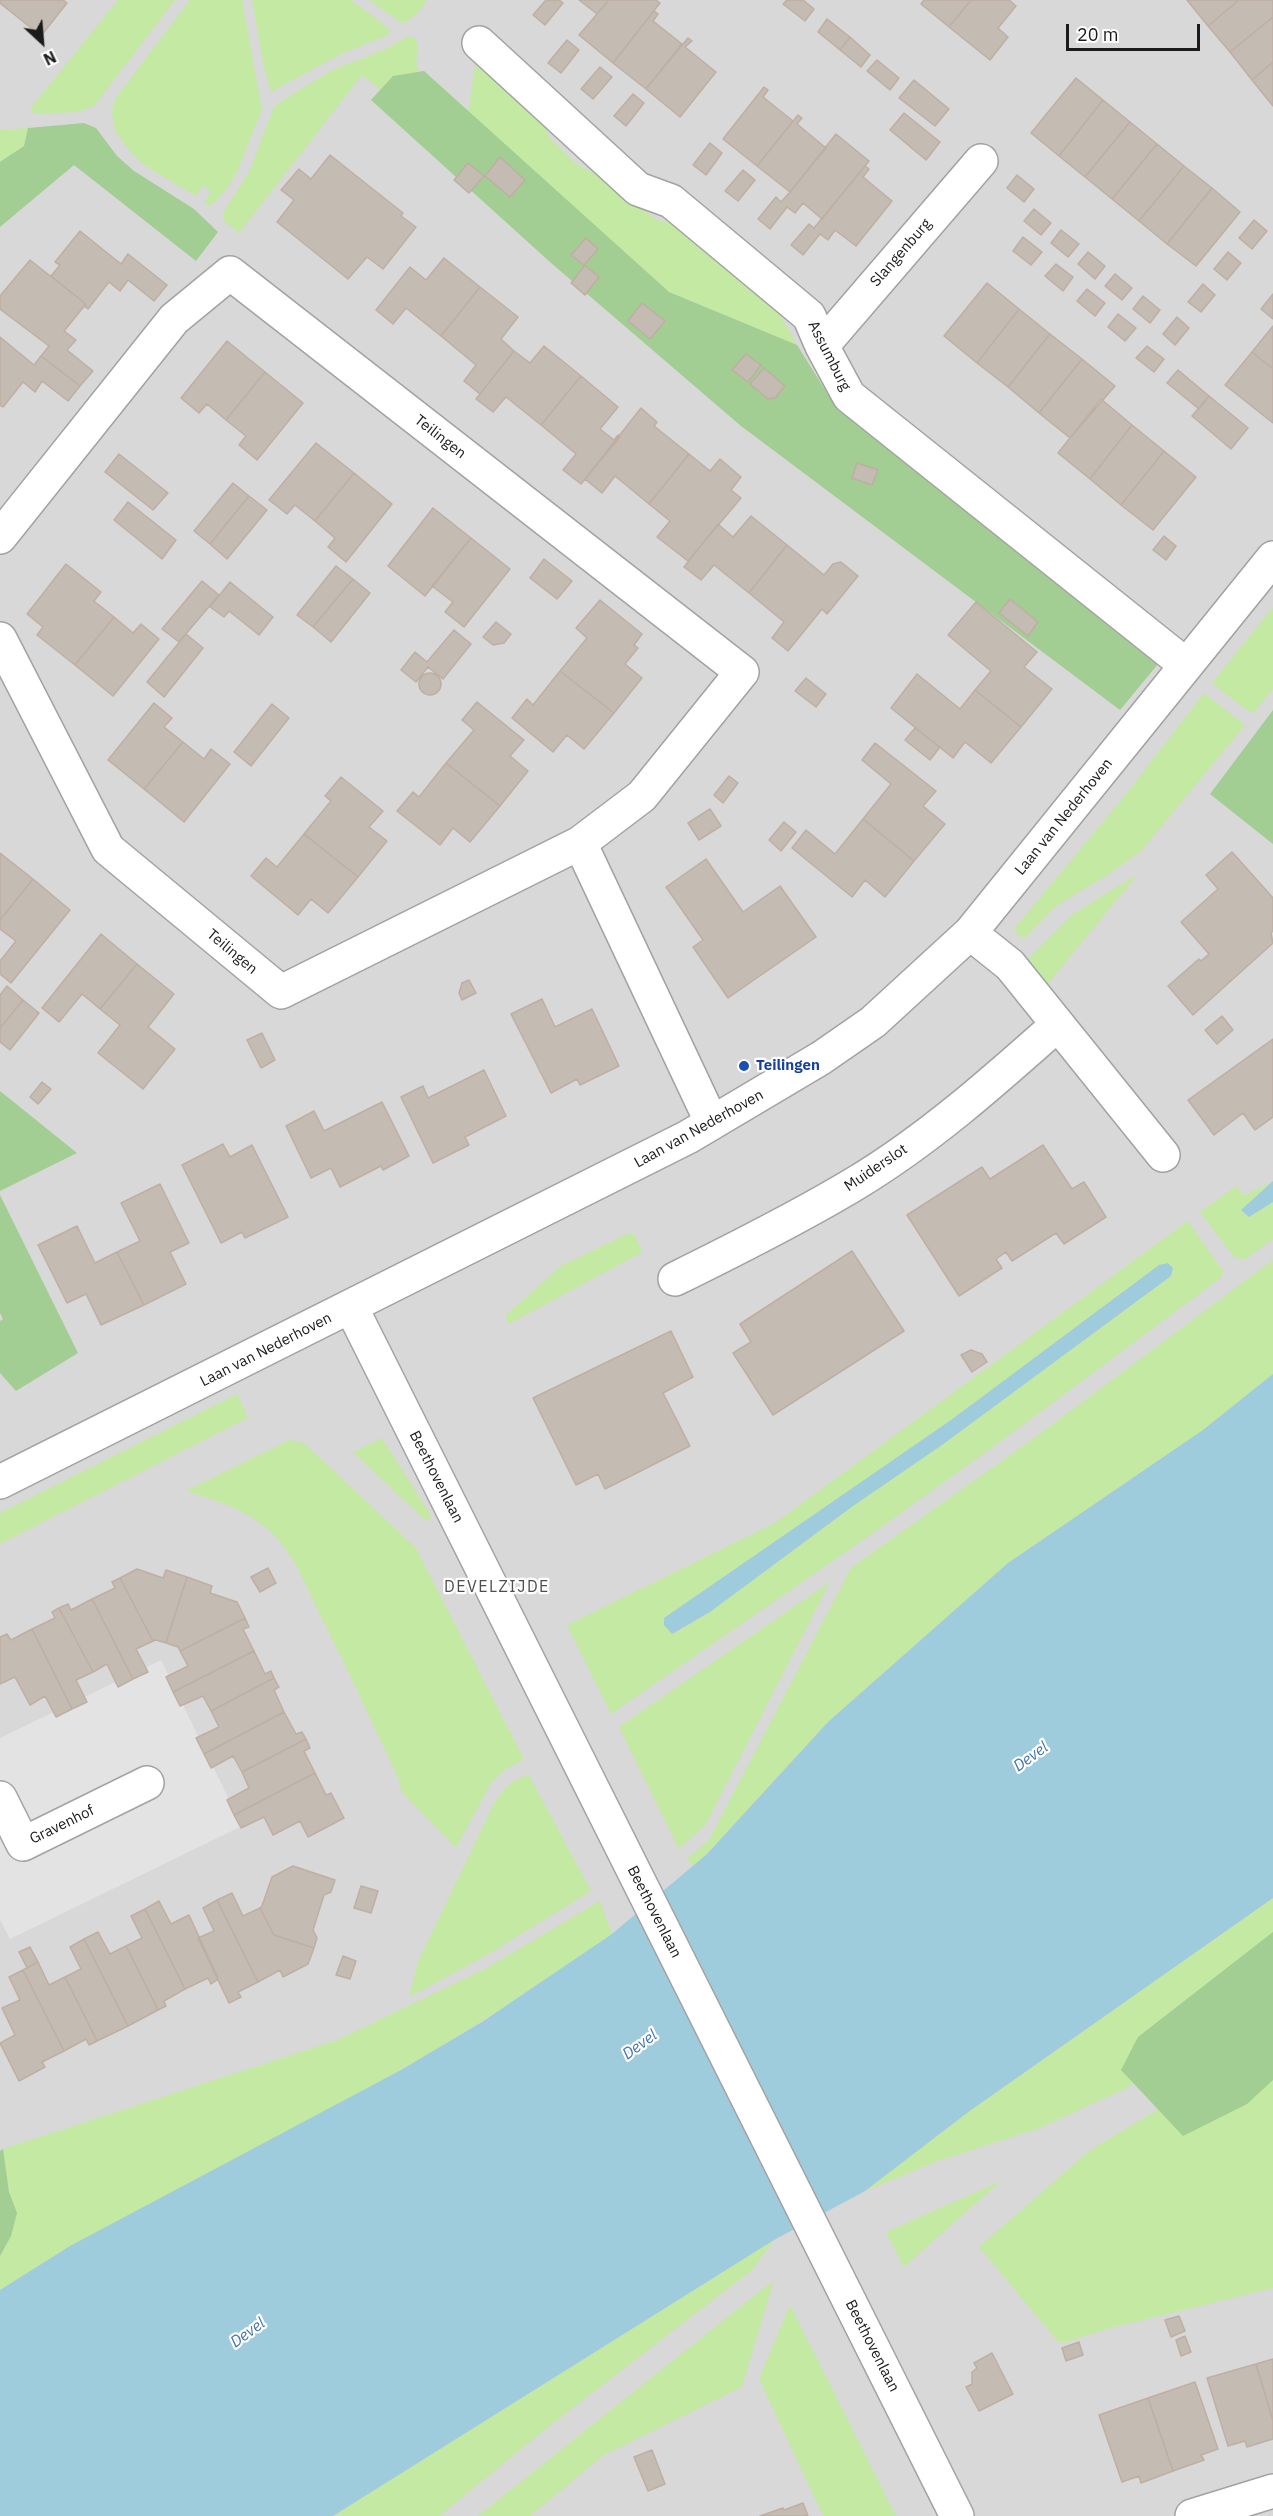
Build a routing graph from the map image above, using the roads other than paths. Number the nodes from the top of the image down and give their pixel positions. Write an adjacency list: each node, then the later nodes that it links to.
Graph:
1 (479, 43): 3 (street, Assumburg)
2 (981, 160): 3 (street, Slangenburg)
3 (822, 346): 7 (street, Assumburg)
4 (0, 537): 8 (street, Teilingen)
5 (1273, 558): 7 (street, Laan van Nederhoven)
6 (0, 639): 8 (street, Teilingen)
7 (1186, 665): 9 (street, Laan van Nederhoven)
8 (580, 843): 11 (street)
9 (970, 933): 10 (street); 11 (street, Laan van Nederhoven)
10 (1057, 1025): 12 (street); 13 (street, Muiderslot)
11 (712, 1123): 14 (street, Laan van Nederhoven)
12 (1163, 1155)
13 (675, 1279)
14 (351, 1307): 15 (street, Laan van Nederhoven); 19 (street, Beethovenlaan)
15 (0, 1482)
16 (147, 1783): 17 (street, Gravenhof)
17 (0, 1798)
18 (1273, 2492): 20 (street)
19 (957, 2516)
20 (1192, 2516)

